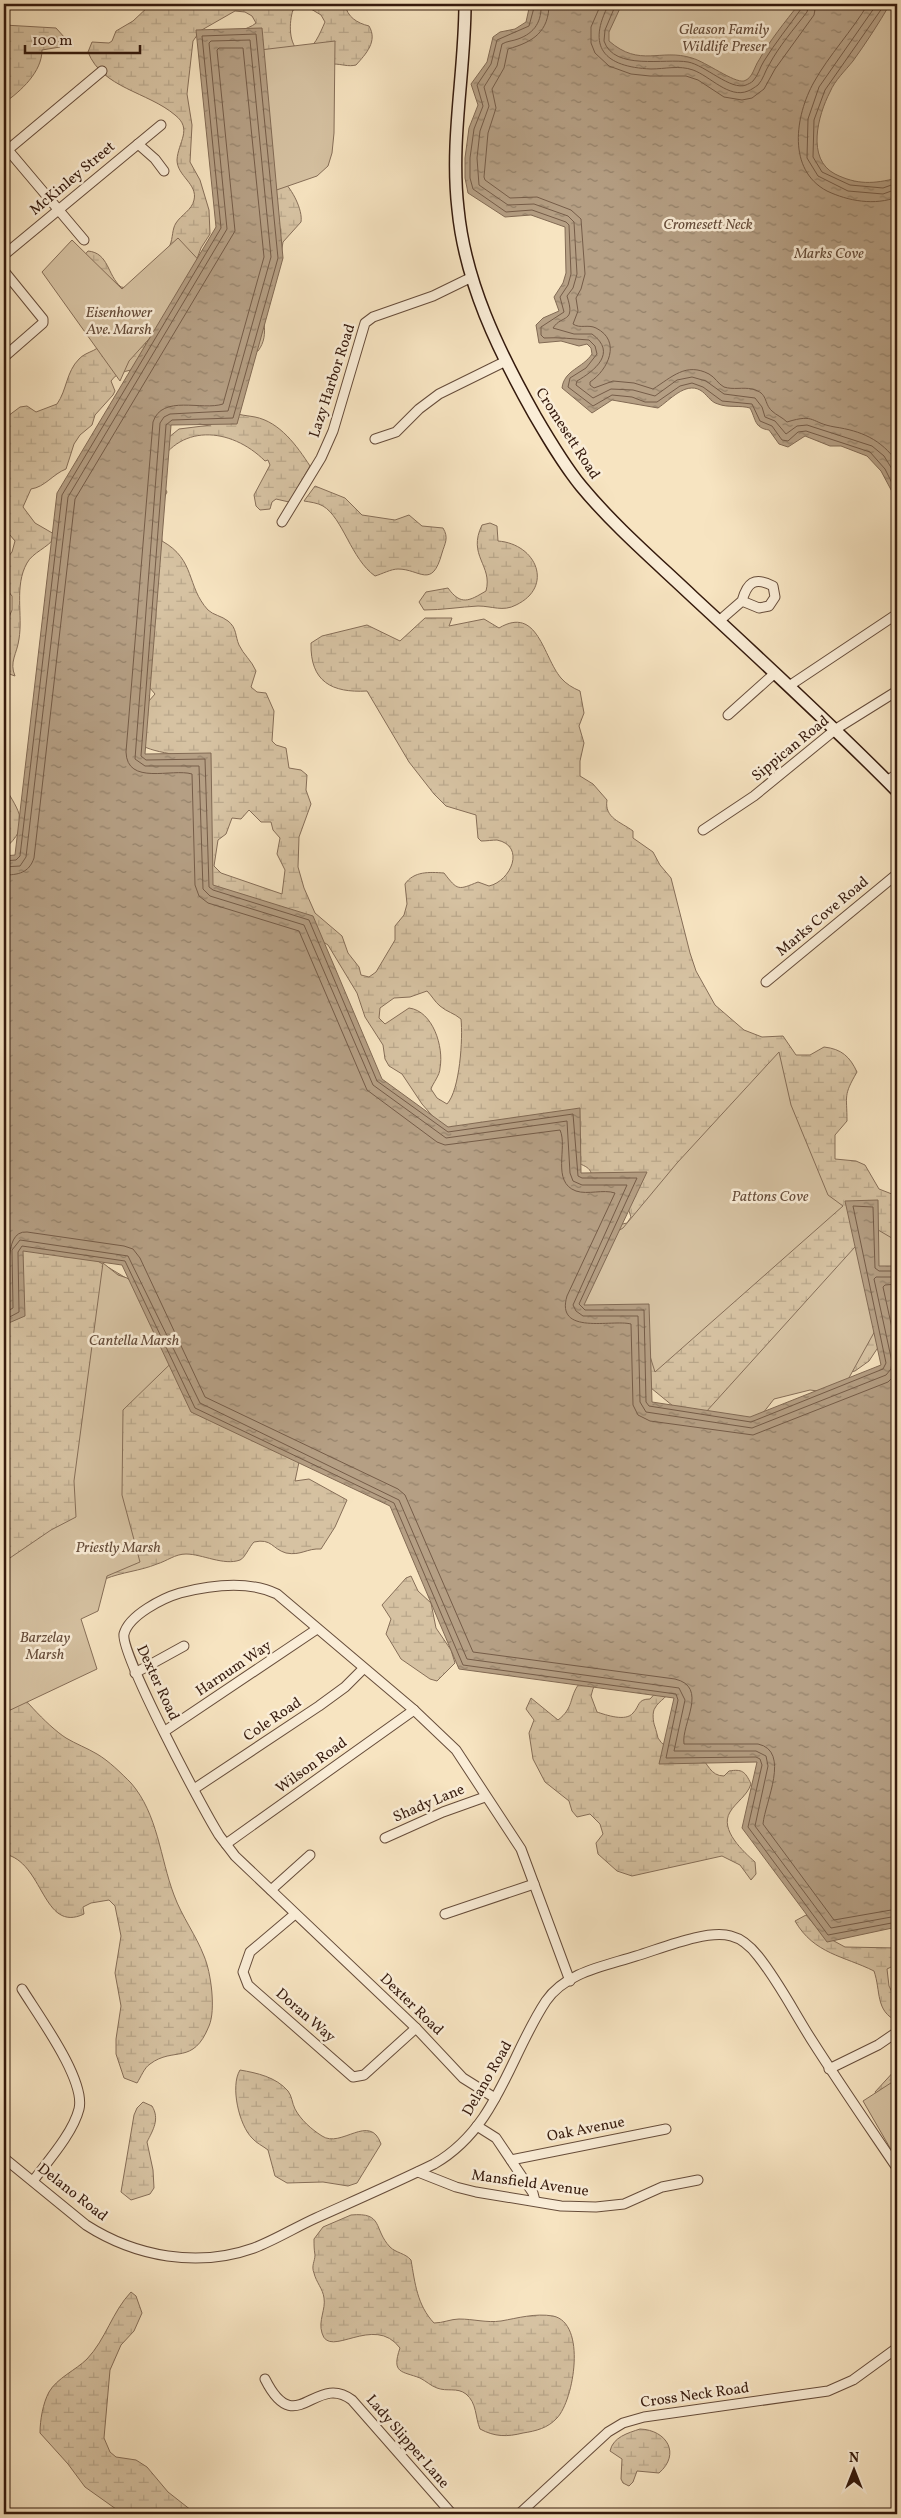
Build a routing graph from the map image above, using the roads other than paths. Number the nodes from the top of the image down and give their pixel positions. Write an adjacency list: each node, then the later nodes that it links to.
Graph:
1 (465, 4): 11 (street, Cromesett Road)
2 (102, 71): 5 (street)
3 (161, 125): 4 (street, McKinley Street)
4 (138, 144): 6 (street); 7 (street, McKinley Street)
5 (6, 151): 7 (street)
6 (164, 172)
7 (58, 210): 8 (street); 9 (street, McKinley Street)
8 (84, 240)
9 (4, 254)
10 (4, 271): 12 (street)
11 (472, 277): 13 (street, Cromesett Road); 15 (street, Lazy Harbor Road)
12 (4, 357)
13 (506, 361): 14 (street); 18 (street, Cromesett Road)
14 (375, 439)
15 (282, 522)
16 (742, 602): 18 (street)
17 (897, 614): 20 (street)
18 (719, 621): 19 (street, Cromesett Road)
19 (775, 673): 20 (street, Cromesett Road); 22 (street)
20 (789, 686): 23 (street, Cromesett Road)
21 (897, 691): 23 (street, Sippican Road)
22 (728, 716)
23 (836, 729): 25 (street, Cromesett Road); 27 (street, Sippican Road)
24 (897, 774): 25 (street)
25 (887, 781): 26 (street, Cromesett Road)
26 (897, 791)
27 (703, 830)
28 (897, 874): 29 (street, Marks Cove Road)
29 (766, 982)
30 (317, 1629): 32 (street, Dexter Road); 33 (street, Dexter Road); 35 (street, Harnum Way)
31 (184, 1646): 33 (street)
32 (363, 1669): 34 (street, Dexter Road); 36 (street, Cole Road)
33 (135, 1673): 35 (street, Dexter Road)
34 (414, 1710): 37 (street, Dexter Road); 39 (street, Wilson Road)
35 (165, 1731): 36 (street, Dexter Road)
36 (194, 1790): 39 (street, Dexter Road)
37 (485, 1796): 38 (street, Shady Lane); 41 (street, Dexter Road)
38 (385, 1838)
39 (226, 1844): 42 (street, Dexter Road)
40 (310, 1855): 42 (street)
41 (534, 1884): 44 (street); 45 (street, Dexter Road)
42 (271, 1890): 43 (street, Dexter Road)
43 (295, 1914): 47 (street, Dexter Road); 47 (street, Doran Way)
44 (445, 1914)
45 (570, 1981): 49 (street, Delano Road); 50 (street, Delano Road)
46 (22, 1989): 58 (street)
47 (416, 2028): 50 (street, Dexter Road)
48 (897, 2032): 49 (street)
49 (829, 2068): 55 (street, Delano Road)
50 (495, 2098): 51 (street, Delano Road)
51 (476, 2126): 54 (street); 56 (street, Delano Road)
52 (666, 2129): 54 (street, Oak Avenue)
53 (4, 2158): 58 (street, Delano Road)
54 (511, 2160): 59 (street)
55 (897, 2168)
56 (418, 2172): 58 (street, Delano Road); 59 (street, Mansfield Avenue)
57 (698, 2180): 59 (street, Mansfield Avenue)
58 (33, 2181)
59 (535, 2201)
60 (897, 2348): 63 (street, Cross Neck Road)
61 (265, 2379): 62 (street, Lady Slipper Lane)
62 (452, 2514)
63 (518, 2514)

